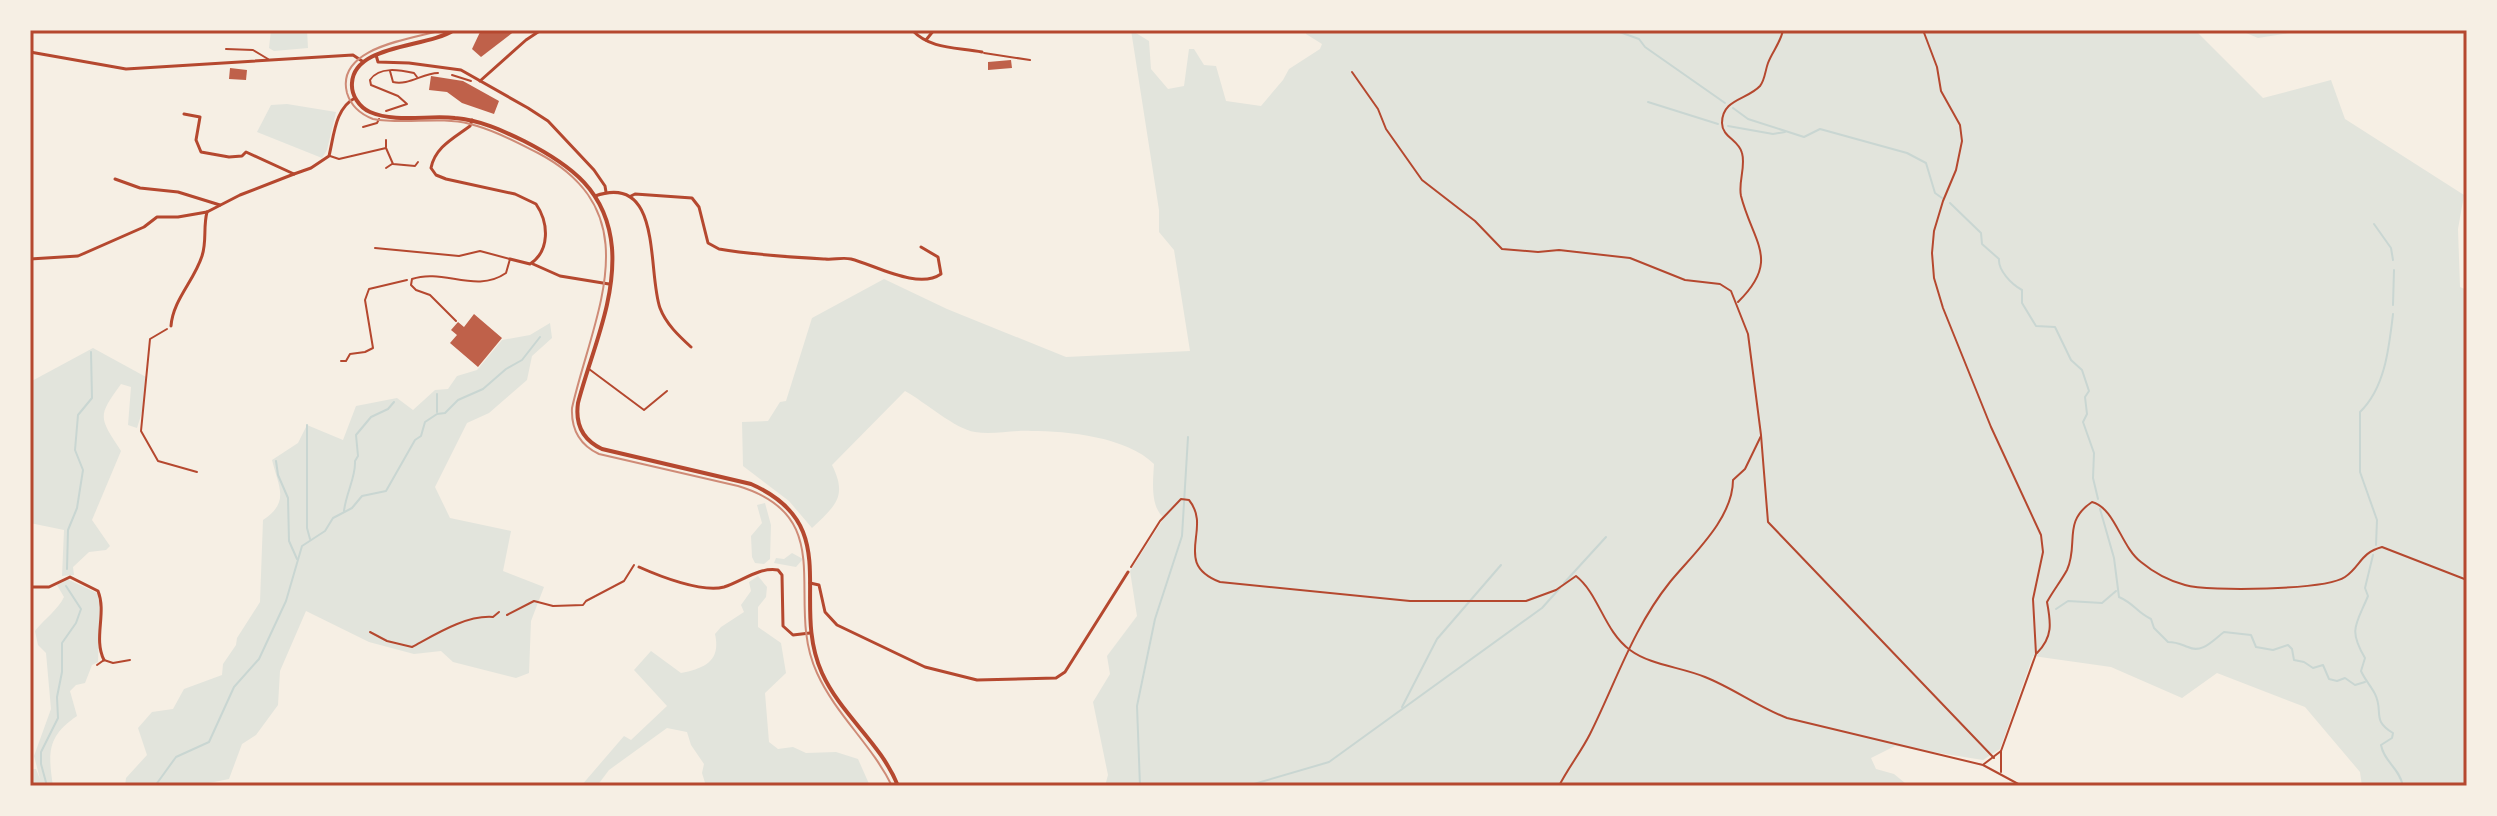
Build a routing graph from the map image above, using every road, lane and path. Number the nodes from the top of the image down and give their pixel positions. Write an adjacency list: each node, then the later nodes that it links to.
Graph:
1 (454, 30): 11 (main road)
2 (541, 30): 19 (street)
3 (912, 30): 7 (street)
4 (934, 30): 7 (street)
5 (1783, 30): 45 (path)
6 (1923, 30): 64 (path)
7 (926, 40): 10 (street)
8 (226, 49): 12 (lane)
9 (30, 52): 12 (street)
10 (982, 52): 13 (lane)
11 (375, 54): 14 (main road); 18 (street)
12 (269, 60): 14 (street)
13 (1030, 60)
14 (362, 61): 20 (main road)
15 (390, 71): 17 (path); 17 (path); 21 (path)
16 (1352, 72): 45 (path)
17 (417, 77): 18 (path)
18 (474, 77): 19 (street)
19 (480, 81): 33 (street)
20 (355, 98): 21 (main road); 27 (street)
21 (382, 113): 23 (main road); 24 (path)
22 (184, 114): 31 (street)
23 (472, 120): 34 (main road); 42 (street)
24 (363, 127)
25 (386, 140): 26 (lane)
26 (386, 148): 27 (lane); 29 (lane)
27 (329, 156): 31 (street)
28 (418, 162): 29 (lane)
29 (393, 164): 30 (lane)
30 (386, 168)
31 (294, 174): 36 (street)
32 (115, 179): 36 (street)
33 (606, 192): 34 (street); 35 (street)
34 (595, 196): 44 (main road)
35 (631, 196): 38 (street); 48 (street)
36 (220, 205): 37 (street)
37 (207, 212): 40 (street); 47 (street)
38 (921, 247)
39 (375, 248): 41 (lane)
40 (30, 259)
41 (510, 259): 42 (street); 43 (lane)
42 (533, 264): 44 (street)
43 (412, 279): 46 (lane); 49 (path)
44 (610, 284): 50 (main road)
45 (1737, 303): 52 (path)
46 (456, 321)
47 (171, 326): 53 (path)
48 (691, 347)
49 (341, 361)
50 (588, 368): 51 (lane); 57 (main road)
51 (667, 391)
52 (1761, 435): 63 (path); 69 (path)
53 (197, 472)
54 (639, 567): 60 (path); 62 (street)
55 (1128, 572): 57 (street); 63 (path)
56 (2467, 580): 64 (path)
57 (810, 583): 62 (main road)
58 (30, 587): 65 (street)
59 (499, 612): 61 (path)
60 (507, 615)
61 (370, 632)
62 (810, 633): 72 (main road)
63 (1628, 649): 70 (path); 73 (path)
64 (2036, 654): 68 (path)
65 (104, 660): 66 (lane); 67 (lane)
66 (130, 660)
67 (97, 665)
68 (2001, 751): 69 (path); 71 (path)
69 (1994, 758): 70 (path)
70 (1983, 765): 71 (path)
71 (2001, 773): 74 (path)
72 (898, 786)
73 (1559, 786)
74 (2022, 786)

